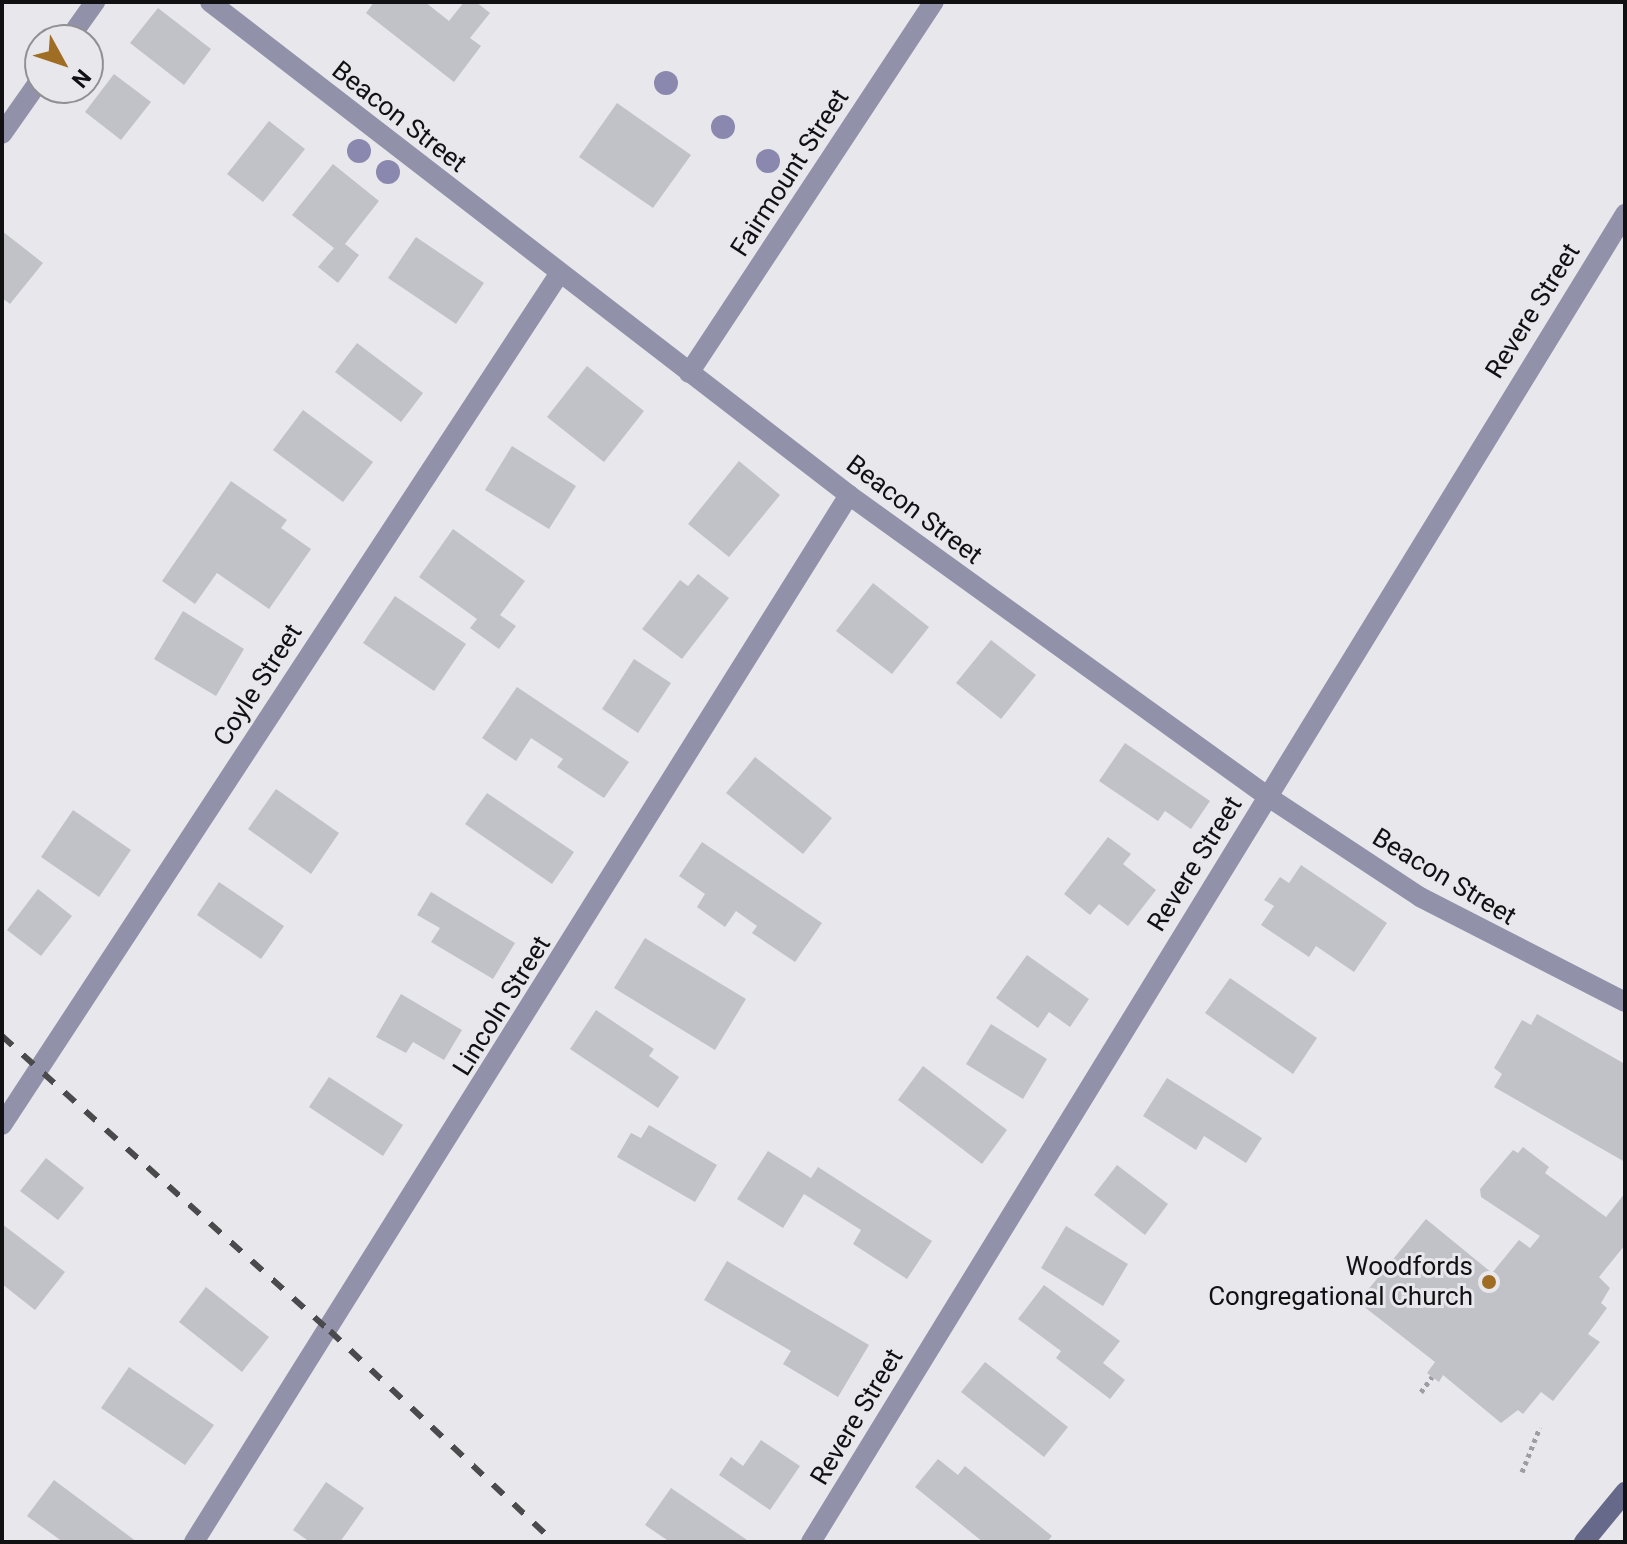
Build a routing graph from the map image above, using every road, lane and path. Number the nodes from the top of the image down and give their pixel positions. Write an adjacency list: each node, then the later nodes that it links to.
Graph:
1 (95, 2): 4 (street)
2 (210, 2): 8 (street, Beacon Street)
3 (934, 2): 9 (street, Fairmount Street)
4 (79, 24)
5 (24, 103): 6 (street)
6 (2, 134)
7 (1625, 214): 11 (street, Revere Street)
8 (559, 274): 9 (street, Beacon Street); 13 (street, Coyle Street)
9 (689, 373): 10 (street, Beacon Street)
10 (849, 495): 11 (street, Beacon Street); 19 (street, Lincoln Street)
11 (1267, 796): 12 (street, Beacon Street); 20 (street, Revere Street)
12 (1625, 1002)
13 (2, 1125)
14 (1432, 1377): 15 (path)
15 (1421, 1392)
16 (1540, 1427): 17 (path)
17 (1522, 1472)
18 (1625, 1492): 21 (main road)
19 (194, 1542)
20 (811, 1542)
21 (1584, 1542)

